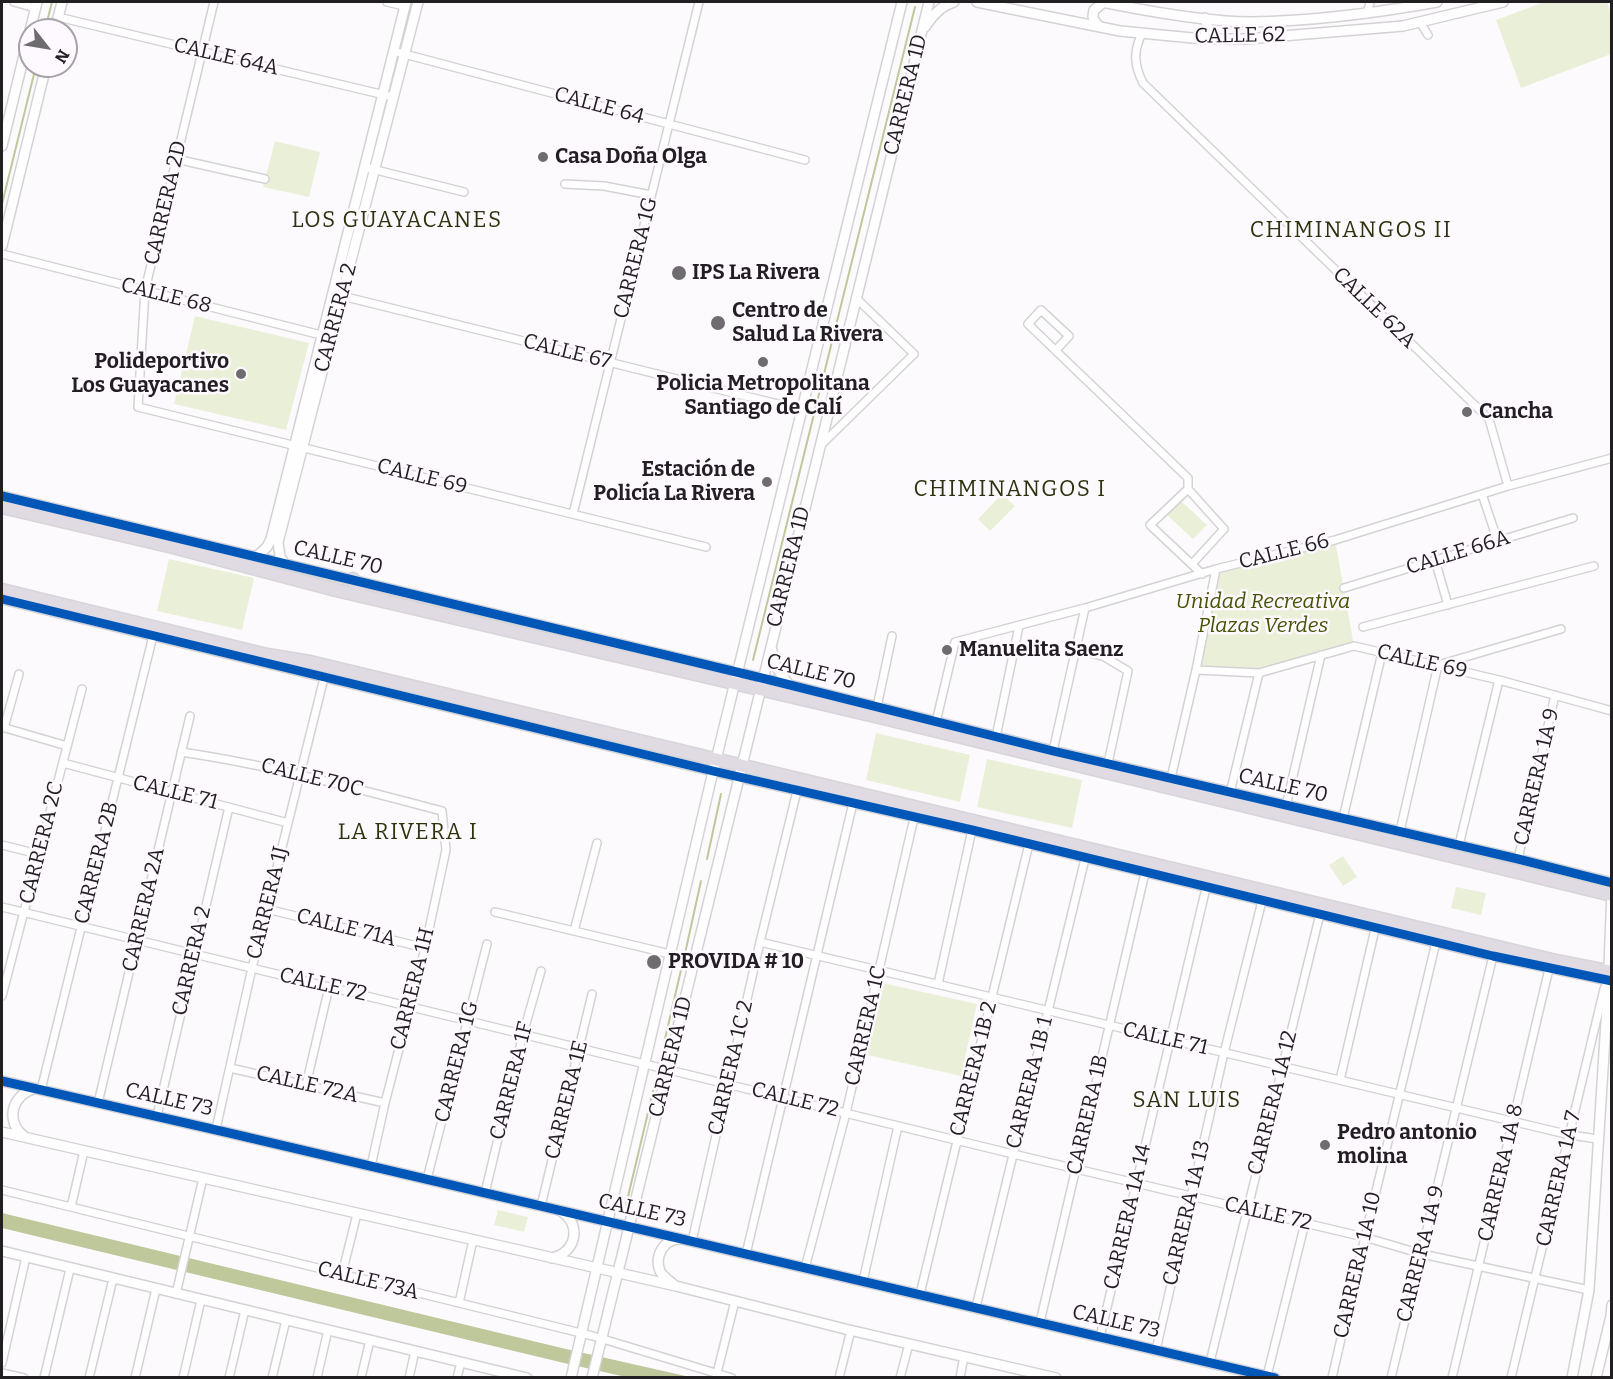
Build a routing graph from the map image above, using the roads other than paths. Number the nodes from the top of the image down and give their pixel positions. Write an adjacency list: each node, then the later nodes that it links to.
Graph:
1 (14, 2): 16 (street)
2 (62, 2): 19 (street)
3 (214, 2): 27 (street, CARRERA 2D)
4 (387, 2): 15 (street)
5 (418, 2): 29 (street, CARRERA 2)
6 (699, 2): 33 (street, CARRERA 1G)
7 (929, 2): 23 (street, CARRERA 1D)
8 (954, 2): 23 (street)
9 (977, 2): 22 (street, CALLE 62)
10 (1103, 2): 17 (street, CALLE 62); 22 (street)
11 (1370, 2): 18 (street)
12 (1436, 2): 18 (street, CALLE 62)
13 (1503, 2): 21 (street, CALLE 62)
14 (900, 3): 52 (street, CARRERA 1D)
15 (405, 4): 28 (street, CARRERA 2)
16 (36, 5): 34 (street)
17 (1142, 5): 20 (street, CALLE 62)
18 (1366, 14): 20 (street, CALLE 62)
19 (58, 17): 27 (street, CALLE 64A)
20 (1204, 18): 26 (street)
21 (1420, 22): 25 (street); 26 (street, CALLE 62)
22 (1099, 26): 24 (street, CALLE 62)
23 (922, 32): 47 (street, CARRERA 1D)
24 (1142, 33): 26 (street, CALLE 62); 58 (street, CALLE 62A)
25 (1428, 35)
26 (1203, 39)
27 (202, 51): 31 (street, CALLE 64A); 35 (street, CARRERA 2D)
28 (393, 51): 29 (street, CALLE 64); 31 (street, CARRERA 2)
29 (405, 54): 32 (street, CARRERA 2); 33 (street, CALLE 64)
30 (43, 78): 43 (street)
31 (382, 94): 32 (street, CALLE 64A); 37 (street, CARRERA 2)
32 (393, 97): 38 (street, CARRERA 2)
33 (669, 124): 36 (street, CALLE 64); 42 (street, CARRERA 1G)
34 (2, 146)
35 (177, 159): 39 (street); 45 (street, CARRERA 2D)
36 (805, 160)
37 (364, 167): 38 (street); 46 (street, CARRERA 2)
38 (375, 170): 41 (street); 46 (street, CARRERA 2)
39 (265, 179)
40 (565, 184): 42 (street)
41 (464, 192)
42 (651, 195): 50 (street, CARRERA 1G)
43 (2, 246)
44 (2, 254): 45 (street, CALLE 68)
45 (145, 290): 48 (street, CALLE 68); 51 (street, CARRERA 2D)
46 (337, 295): 48 (street, CARRERA 2); 50 (street, CALLE 67)
47 (856, 298): 53 (street, CARRERA 1D); 54 (street)
48 (327, 336): 55 (street, CARRERA 2)
49 (1056, 350): 49 (street); 59 (street)
50 (610, 363): 52 (street, CALLE 67); 63 (street, CARRERA 1G)
51 (138, 406): 55 (street, CALLE 69)
52 (802, 410): 104 (street, CARRERA 1D)
53 (826, 417): 54 (street); 56 (street, CARRERA 1D)
54 (838, 428): 56 (street)
55 (298, 446): 63 (street, CALLE 69); 69 (street, CARRERA 2); 72 (street, CARRERA 2)
56 (819, 446): 90 (street, CARRERA 1D)
57 (1611, 458): 58 (street, CALLE 66)
58 (1508, 486): 60 (street, CALLE 66)
59 (1188, 489): 73 (street); 73 (street)
60 (1482, 494): 66 (street); 75 (street, CALLE 66)
61 (2, 496): 65 (street, CALLE 70)
62 (2, 507): 68 (highway)
63 (573, 514): 67 (street, CALLE 69)
64 (1573, 518): 66 (street, CALLE 66A)
65 (196, 542): 68 (highway); 69 (street, CALLE 70); 70 (highway)
66 (1498, 542): 71 (street, CALLE 66A)
67 (706, 547)
68 (173, 548): 70 (highway)
69 (255, 557): 72 (street, CALLE 70)
70 (216, 559): 80 (highway)
71 (1435, 560): 78 (street, CALLE 66A); 83 (street)
72 (285, 564): 77 (street, CALLE 70)
73 (1192, 564): 76 (street)
74 (1594, 566): 83 (street)
75 (1216, 569): 76 (street, CALLE 66); 99 (street)
76 (1202, 574): 84 (street, CALLE 66)
77 (350, 579): 80 (highway); 81 (highway); 98 (street, CALLE 70)
78 (1344, 588)
79 (2, 590): 95 (highway)
80 (336, 590): 81 (highway)
81 (361, 596): 98 (highway)
82 (2, 599): 88 (street)
83 (1448, 604): 86 (street)
84 (1085, 608): 85 (street, CALLE 66); 91 (street)
85 (1019, 626): 113 (street, CALLE 66); 115 (street)
86 (1364, 627)
87 (1561, 629): 94 (street)
88 (153, 636): 96 (street); 126 (street, CARRERA 2B)
89 (892, 636): 110 (street)
90 (772, 637): 106 (street, CARRERA 1D); 107 (street)
91 (1076, 650): 118 (street); 121 (street)
92 (1382, 653): 93 (street, CALLE 69); 97 (street, CALLE 69); 135 (street)
93 (1321, 655): 101 (street, CALLE 69); 131 (street)
94 (1458, 659): 97 (street); 100 (street)
95 (310, 662): 96 (highway); 117 (highway)
96 (264, 663): 103 (street)
97 (1438, 665): 100 (street, CALLE 69); 138 (street)
98 (699, 669): 104 (highway)
99 (1196, 670): 101 (street, CALLE 69); 125 (street)
100 (1459, 671): 105 (street, CALLE 69)
101 (1259, 673): 129 (street)
102 (19, 674): 114 (street)
103 (324, 678): 117 (street); 124 (street, CARRERA 1J)
104 (736, 678): 106 (highway); 122 (street, CARRERA 1D)
105 (1499, 680): 109 (street, CALLE 69); 142 (street)
106 (760, 684): 107 (street, CALLE 70); 113 (highway); 123 (street, CARRERA 1D)
107 (789, 685): 110 (street, CALLE 70)
108 (82, 689): 116 (street, CARRERA 2C)
109 (1555, 695): 111 (street, CALLE 69); 145 (street, CARRERA 1A 9)
110 (877, 707): 113 (street, CALLE 70)
111 (1611, 711)
112 (190, 716): 119 (street, CARRERA 2A)
113 (935, 727): 115 (street, CALLE 70); 138 (highway)
114 (3, 728): 116 (street)
115 (996, 737): 118 (street, CALLE 70)
116 (67, 746): 120 (street, CARRERA 2C)
117 (644, 748): 122 (highway)
118 (1053, 751): 121 (street, CALLE 70)
119 (181, 752): 124 (street, CALLE 70C); 128 (street, CARRERA 2A)
120 (63, 763): 126 (street, CALLE 71); 143 (street, CARRERA 2C)
121 (1108, 763): 125 (street, CALLE 70)
122 (715, 765): 123 (highway); 165 (street, CARRERA 1D)
123 (740, 771): 127 (street); 134 (highway); 189 (street, CARRERA 1D)
124 (300, 773): 133 (street, CALLE 70C); 136 (street, CARRERA 1J)
125 (1171, 778): 129 (street, CALLE 70)
126 (118, 779): 128 (street, CALLE 71); 157 (street, CARRERA 2B)
127 (797, 791): 130 (street); 160 (street, CARRERA 1C 2)
128 (172, 793): 132 (street, CALLE 71); 159 (street, CARRERA 2A)
129 (1230, 793): 131 (street, CALLE 70)
130 (853, 803): 134 (street); 166 (street)
131 (1286, 806): 135 (street, CALLE 70)
132 (229, 807): 136 (street, CALLE 71); 164 (street, CARRERA 2)
133 (442, 810): 163 (street, CARRERA 1H)
134 (915, 813): 137 (street); 156 (highway); 171 (street, CARRERA 1C)
135 (1343, 818): 138 (street, CALLE 70)
136 (288, 823): 152 (street, CARRERA 1J)
137 (972, 830): 140 (street); 173 (street)
138 (1399, 837): 142 (street, CALLE 70); 149 (highway)
139 (597, 843): 158 (street)
140 (1029, 844): 144 (street); 177 (street, CARRERA 1B 2)
141 (2, 845): 143 (street)
142 (1459, 845): 145 (street, CALLE 70)
143 (38, 854): 154 (street, CARRERA 2C)
144 (1085, 859): 146 (street); 179 (street, CARRERA 1B 1)
145 (1518, 859): 147 (street, CALLE 70)
146 (1145, 873): 148 (street); 181 (street, CARRERA 1B)
147 (1611, 883)
148 (1206, 888): 150 (street); 183 (street, CARRERA 1A 14)
149 (1611, 894): 172 (street)
150 (1262, 901): 155 (street); 185 (street, CARRERA 1A 13)
151 (2, 907): 154 (street, CALLE 72)
152 (267, 909): 163 (street, CALLE 71A); 168 (street, CARRERA 1J)
153 (495, 912): 158 (street)
154 (24, 913): 157 (street, CALLE 72); 176 (street, CARRERA 2C)
155 (1320, 914): 156 (street); 187 (street, CARRERA 1A 12)
156 (1376, 923): 161 (street); 172 (highway); 190 (street)
157 (81, 927): 159 (street, CALLE 72); 194 (street, CARRERA 2B)
158 (574, 931): 165 (street)
159 (137, 940): 164 (street, CALLE 72); 198 (street, CARRERA 2A)
160 (760, 942): 166 (street, CALLE 71); 192 (street, CARRERA 1C 2)
161 (1436, 942): 167 (street); 195 (street, CARRERA 1A 10)
162 (487, 945): 180 (street, CARRERA 1G)
163 (425, 948): 178 (street, CARRERA 1H)
164 (194, 954): 168 (street, CALLE 72); 201 (street, CARRERA 2)
165 (670, 954): 186 (street, CARRERA 1D)
166 (816, 955): 171 (street, CALLE 71); 196 (street)
167 (1493, 956): 169 (street); 199 (street, CARRERA 1A 9)
168 (252, 968): 174 (street, CALLE 72); 188 (street, CARRERA 1J)
169 (1549, 969): 172 (street); 202 (street, CARRERA 1A 8)
170 (541, 971): 182 (street, CARRERA 1F)
171 (879, 971): 173 (street, CALLE 71); 200 (street, CARRERA 1C)
172 (1610, 977): 206 (street, CARRERA 1A 7); 208 (street)
173 (938, 984): 177 (street, CALLE 71)
174 (329, 987): 178 (street, CALLE 72); 193 (street)
175 (592, 994): 184 (street, CARRERA 1E)
176 (2, 996)
177 (992, 997): 179 (street, CALLE 71); 209 (street, CARRERA 1B 2)
178 (409, 1006): 180 (street, CALLE 72); 197 (street, CARRERA 1H)
179 (1048, 1011): 181 (street, CALLE 71); 211 (street, CARRERA 1B 1)
180 (467, 1020): 182 (street, CALLE 72); 215 (street, CARRERA 1G)
181 (1109, 1025): 183 (street, CALLE 71); 213 (street, CARRERA 1B)
182 (523, 1034): 184 (street, CALLE 72); 218 (street, CARRERA 1F)
183 (1170, 1040): 185 (street, CALLE 71); 216 (street, CARRERA 1A 14)
184 (580, 1047): 186 (street, CALLE 72); 220 (street, CARRERA 1E)
185 (1224, 1053): 187 (street, CALLE 71); 219 (street, CARRERA 1A 13)
186 (645, 1064): 189 (street, CALLE 72); 225 (street, CARRERA 1D)
187 (1282, 1067): 190 (street, CALLE 71); 222 (street, CARRERA 1A 12)
188 (230, 1068): 193 (street, CALLE 72A); 204 (street, CARRERA 1J)
189 (668, 1069): 192 (street, CALLE 72); 227 (street, CARRERA 1D)
190 (1340, 1080): 195 (street, CALLE 71)
191 (2, 1082): 194 (street, CALLE 73)
192 (727, 1084): 196 (street, CALLE 72); 231 (street, CARRERA 1C 2)
193 (306, 1085): 197 (street, CALLE 72A)
194 (38, 1090): 198 (street, CALLE 73); 207 (street)
195 (1401, 1095): 199 (street, CALLE 71); 229 (street, CARRERA 1A 10)
196 (782, 1097): 200 (street, CALLE 72); 233 (street)
197 (385, 1102): 212 (street, CARRERA 1H)
198 (98, 1103): 201 (street, CALLE 73)
199 (1457, 1108): 202 (street, CALLE 71); 234 (street, CARRERA 1A 9)
200 (846, 1113): 203 (street, CALLE 72); 239 (street, CARRERA 1C)
201 (157, 1116): 204 (street, CALLE 73)
202 (1513, 1122): 206 (street, CALLE 71); 237 (street, CARRERA 1A 8)
203 (898, 1126): 209 (street, CALLE 72); 245 (street)
204 (216, 1130): 212 (street, CALLE 73)
205 (2, 1132): 207 (street)
206 (1570, 1135): 208 (street, CALLE 71); 243 (street, CARRERA 1A 7)
207 (28, 1138): 210 (street)
208 (1598, 1139): 248 (street)
209 (957, 1140): 211 (street, CALLE 72); 250 (street, CARRERA 1B 2)
210 (84, 1151): 214 (street); 221 (street)
211 (1013, 1154): 213 (street, CALLE 72); 255 (street, CARRERA 1B 1)
212 (371, 1166): 215 (street, CALLE 73)
213 (1076, 1169): 216 (street, CALLE 72); 259 (street, CARRERA 1B)
214 (203, 1178): 224 (street); 228 (street)
215 (427, 1179): 218 (street, CALLE 73)
216 (1136, 1183): 219 (street, CALLE 72); 263 (street, CARRERA 1A 14)
217 (2, 1190): 221 (street, CALLE 73A)
218 (485, 1192): 220 (street, CALLE 73)
219 (1191, 1196): 222 (street, CALLE 72); 267 (street, CARRERA 1A 13)
220 (541, 1206): 223 (street, CALLE 73)
221 (71, 1207): 228 (street, CALLE 73A)
222 (1247, 1209): 226 (street, CALLE 72); 271 (street, CARRERA 1A 12)
223 (559, 1210): 225 (street, CALLE 73); 236 (street)
224 (357, 1214): 230 (street); 242 (street)
225 (608, 1221): 227 (street, CALLE 73); 238 (street, CARRERA 1D)
226 (1305, 1223): 229 (street, CALLE 72); 296 (street)
227 (630, 1226): 231 (street, CALLE 73); 241 (street, CARRERA 1D)
228 (189, 1237): 242 (street, CALLE 73A); 249 (street)
229 (1364, 1237): 234 (street, CALLE 72); 297 (street, CARRERA 1A 10)
230 (473, 1240): 236 (street); 253 (street)
231 (689, 1240): 233 (street, CALLE 73); 246 (street)
232 (2, 1251): 235 (street)
233 (746, 1254): 239 (street, CALLE 73)
234 (1422, 1254): 237 (street, CALLE 72); 298 (street, CARRERA 1A 9)
235 (26, 1257): 240 (street); 272 (street)
236 (549, 1258): 238 (street)
237 (1479, 1266): 243 (street, CALLE 72); 299 (street, CARRERA 1A 8)
238 (597, 1268): 241 (street); 262 (street, CARRERA 1D)
239 (806, 1268): 245 (street, CALLE 73)
240 (70, 1269): 244 (street); 279 (street)
241 (619, 1273): 246 (street); 264 (street, CARRERA 1D)
242 (342, 1274): 253 (street, CALLE 73A)
243 (1536, 1277): 248 (street, CALLE 72); 300 (street, CARRERA 1A 7)
244 (113, 1279): 247 (street); 280 (street)
245 (863, 1281): 250 (street, CALLE 73)
246 (676, 1286): 252 (street)
247 (156, 1289): 249 (street); 281 (street)
248 (1590, 1290): 301 (street)
249 (176, 1294): 251 (street)
250 (920, 1294): 255 (street, CALLE 73)
251 (201, 1300): 256 (street); 282 (street)
252 (735, 1301): 261 (street); 274 (street)
253 (459, 1303): 262 (street, CALLE 73A)
254 (1611, 1305): 257 (street)
255 (976, 1307): 259 (street, CALLE 73)
256 (245, 1310): 258 (street); 283 (street)
257 (1611, 1316): 302 (street)
258 (286, 1320): 260 (street); 284 (street)
259 (1040, 1322): 263 (street, CALLE 73)
260 (328, 1330): 265 (street); 285 (street)
261 (851, 1330): 266 (street); 292 (street)
262 (582, 1333): 264 (street, CALLE 73A); 277 (street, CARRERA 1D)
263 (1100, 1336): 267 (street, CALLE 73)
264 (602, 1339): 274 (street, CALLE 73A); 290 (street, CARRERA 1D)
265 (370, 1340): 268 (street); 286 (street)
266 (909, 1344): 269 (street); 293 (street)
267 (1156, 1350): 271 (street, CALLE 73)
268 (415, 1351): 270 (street); 287 (street)
269 (964, 1356): 275 (street); 294 (street)
270 (461, 1362): 276 (street); 288 (street)
271 (1210, 1362): 296 (street, CALLE 73)
272 (2, 1363)
273 (2, 1373): 278 (street)
274 (717, 1373): 291 (street, CALLE 73A)
275 (1026, 1374): 295 (street)
276 (503, 1375): 289 (street)
277 (572, 1375)
278 (24, 1377)
279 (44, 1377)
280 (89, 1377)
281 (135, 1377)
282 (183, 1377)
283 (229, 1377)
284 (272, 1377)
285 (317, 1377)
286 (361, 1377)
287 (409, 1377)
288 (457, 1377)
289 (527, 1377)
290 (592, 1377)
291 (732, 1377)
292 (839, 1377)
293 (900, 1377)
294 (960, 1377)
295 (1056, 1377)
296 (1271, 1377)
297 (1332, 1377)
298 (1391, 1377)
299 (1452, 1377)
300 (1511, 1377)
301 (1572, 1377)
302 (1596, 1377)

